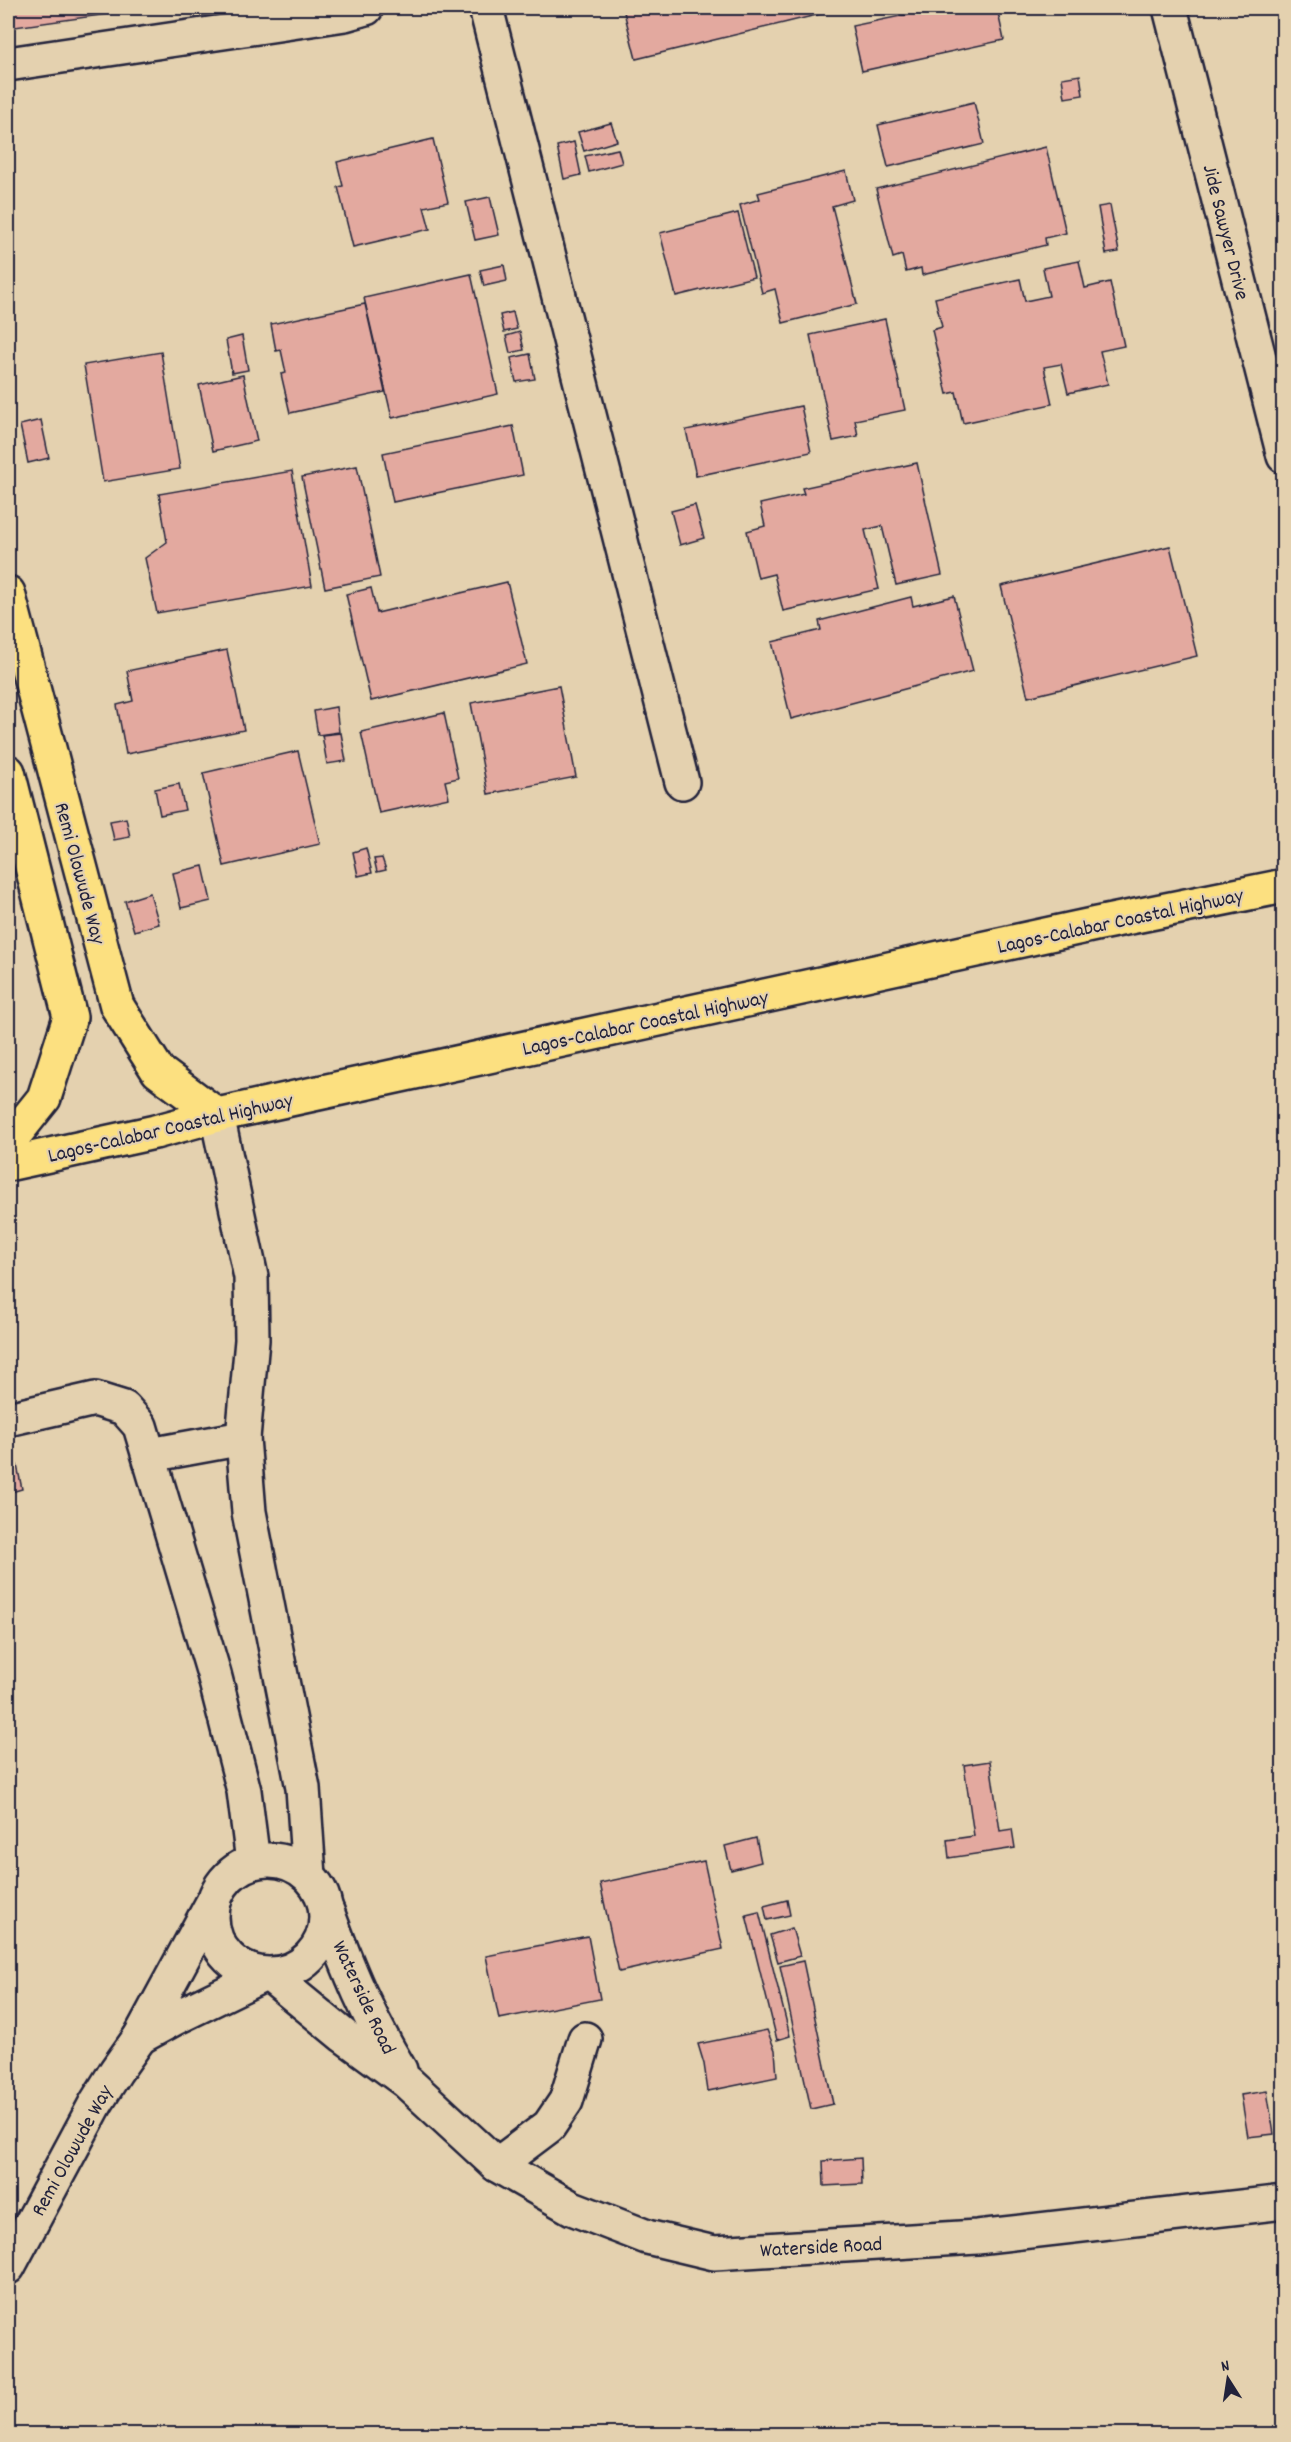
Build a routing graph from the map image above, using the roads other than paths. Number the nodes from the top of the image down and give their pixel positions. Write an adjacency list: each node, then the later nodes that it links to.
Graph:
1 (366, 8): 4 (street)
2 (486, 8): 9 (street)
3 (1174, 8): 5 (street, Jide Sawyer Drive)
4 (8, 64)
5 (1284, 456)
6 (8, 593): 7 (main road, Remi Olowude Way)
7 (16, 665): 11 (main road, Remi Olowude Way)
8 (8, 772): 12 (main road)
9 (682, 782)
10 (1284, 886): 11 (main road, Lagos-Calabar Coastal Highway)
11 (218, 1115): 13 (main road, Lagos-Calabar Coastal Highway); 15 (street)
12 (8, 1143)
13 (8, 1164)
14 (8, 1419): 16 (street)
15 (243, 1438): 16 (street); 18 (street)
16 (150, 1455): 17 (street)
17 (253, 1862): 18 (street); 19 (street)
18 (309, 1876): 20 (street)
19 (213, 1902): 21 (street); 22 (street, Remi Olowude Way)
20 (326, 1910): 21 (street); 24 (street, Waterside Road)
21 (266, 1976): 22 (street, Remi Olowude Way); 24 (street, Waterside Road)
22 (140, 2037): 27 (street, Remi Olowude Way)
23 (585, 2039): 25 (street)
24 (407, 2082): 25 (street, Waterside Road)
25 (497, 2165): 26 (street, Waterside Road)
26 (1284, 2202)
27 (8, 2267)

